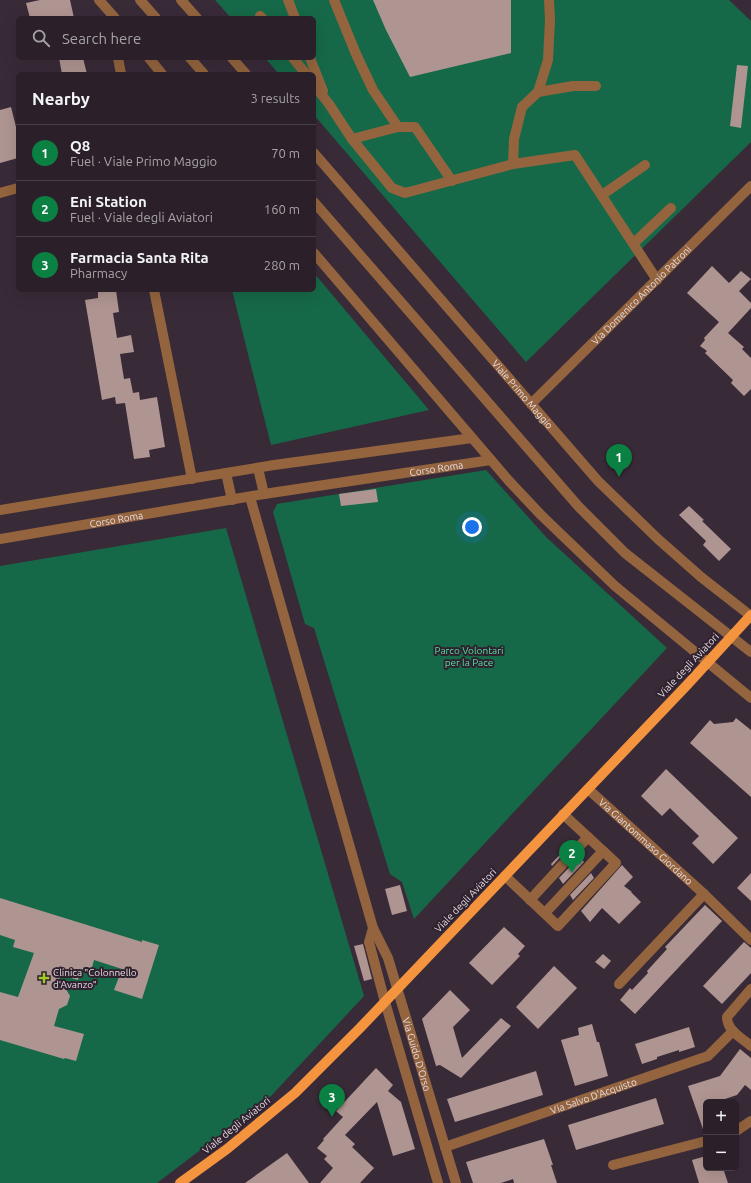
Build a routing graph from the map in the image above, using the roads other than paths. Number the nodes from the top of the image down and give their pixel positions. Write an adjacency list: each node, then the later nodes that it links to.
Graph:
1 (99, 0): 7 (street)
2 (140, 0): 8 (street)
3 (182, 0): 9 (street)
4 (288, 0): 10 (street)
5 (334, 0): 28 (street)
6 (549, 0): 26 (street)
7 (113, 16)
8 (154, 16)
9 (195, 16)
10 (294, 16)
11 (118, 60): 17 (street)
12 (151, 60): 18 (street)
13 (192, 60): 19 (street)
14 (234, 60): 20 (street)
15 (295, 60): 21 (street)
16 (311, 60): 22 (street)
17 (121, 72)
18 (160, 72)
19 (202, 72)
20 (244, 72)
21 (304, 72)
22 (316, 72)
23 (316, 73): 27 (street)
24 (596, 86): 26 (street)
25 (316, 88): 27 (street)
26 (538, 92): 31 (street)
27 (329, 104): 29 (street)
28 (398, 127): 29 (street); 33 (street)
29 (352, 139): 33 (street)
30 (316, 155): 44 (street, Viale Primo Maggio)
31 (513, 164): 33 (street); 37 (street)
32 (645, 165): 37 (street)
33 (452, 180)
34 (751, 186): 42 (street, Via Domenico Antonio Patroni)
35 (16, 188): 36 (street)
36 (0, 192)
37 (602, 195): 40 (street)
38 (316, 204): 56 (street)
39 (672, 208): 40 (street)
40 (634, 243): 42 (street)
41 (316, 254): 45 (street)
42 (657, 280): 44 (street, Via Domenico Antonio Patroni)
43 (154, 292): 49 (street)
44 (531, 404): 55 (street, Viale Primo Maggio)
45 (472, 438): 46 (street); 47 (street)
46 (491, 460): 50 (street, Corso Roma); 58 (street)
47 (258, 468): 48 (street); 50 (street)
48 (226, 473): 49 (street); 52 (street)
49 (192, 479): 53 (street)
50 (264, 494): 51 (street, Corso Roma)
51 (250, 497): 52 (street, Corso Roma); 68 (street)
52 (232, 500): 54 (street, Corso Roma)
53 (0, 510)
54 (0, 539)
55 (751, 616): 56 (main road, Viale degli Aviatori)
56 (731, 636): 57 (street); 58 (main road, Viale degli Aviatori)
57 (751, 652)
58 (707, 662): 59 (street); 60 (main road, Viale degli Aviatori)
59 (751, 698)
60 (588, 789): 61 (main road, Viale degli Aviatori); 65 (street, Via Giantommaso Giordano)
61 (564, 814): 62 (street); 64 (main road, Viale degli Aviatori)
62 (588, 837): 63 (street); 66 (street)
63 (602, 851): 67 (street); 67 (street)
64 (505, 876): 66 (street); 72 (main road, Viale degli Aviatori)
65 (704, 894): 69 (street, Via Giantommaso Giordano); 70 (street)
66 (530, 900): 67 (street)
67 (545, 913)
68 (372, 928): 72 (street, Via Guido D'Orso); 73 (street, Via Guido D'Orso)
69 (751, 940)
70 (619, 984)
71 (751, 989): 74 (street)
72 (397, 990): 73 (main road, Viale degli Aviatori); 77 (street, Via Guido D'Orso)
73 (385, 1002): 78 (street, Via Guido D'Orso); 85 (main road, Viale degli Aviatori)
74 (733, 1031): 75 (street); 81 (street, Via Salvo D'Acquisto)
75 (751, 1046)
76 (751, 1121): 79 (street)
77 (438, 1124): 78 (street); 81 (street, Via Guido D'Orso)
78 (422, 1129): 84 (street, Via Guido D'Orso)
79 (739, 1129)
80 (703, 1142): 83 (street)
81 (445, 1147): 82 (street, Via Guido D'Orso)
82 (450, 1164): 84 (street); 87 (street, Via Guido D'Orso)
83 (613, 1165)
84 (434, 1169): 86 (street, Via Guido D'Orso)
85 (180, 1183)
86 (438, 1183)
87 (456, 1183)

